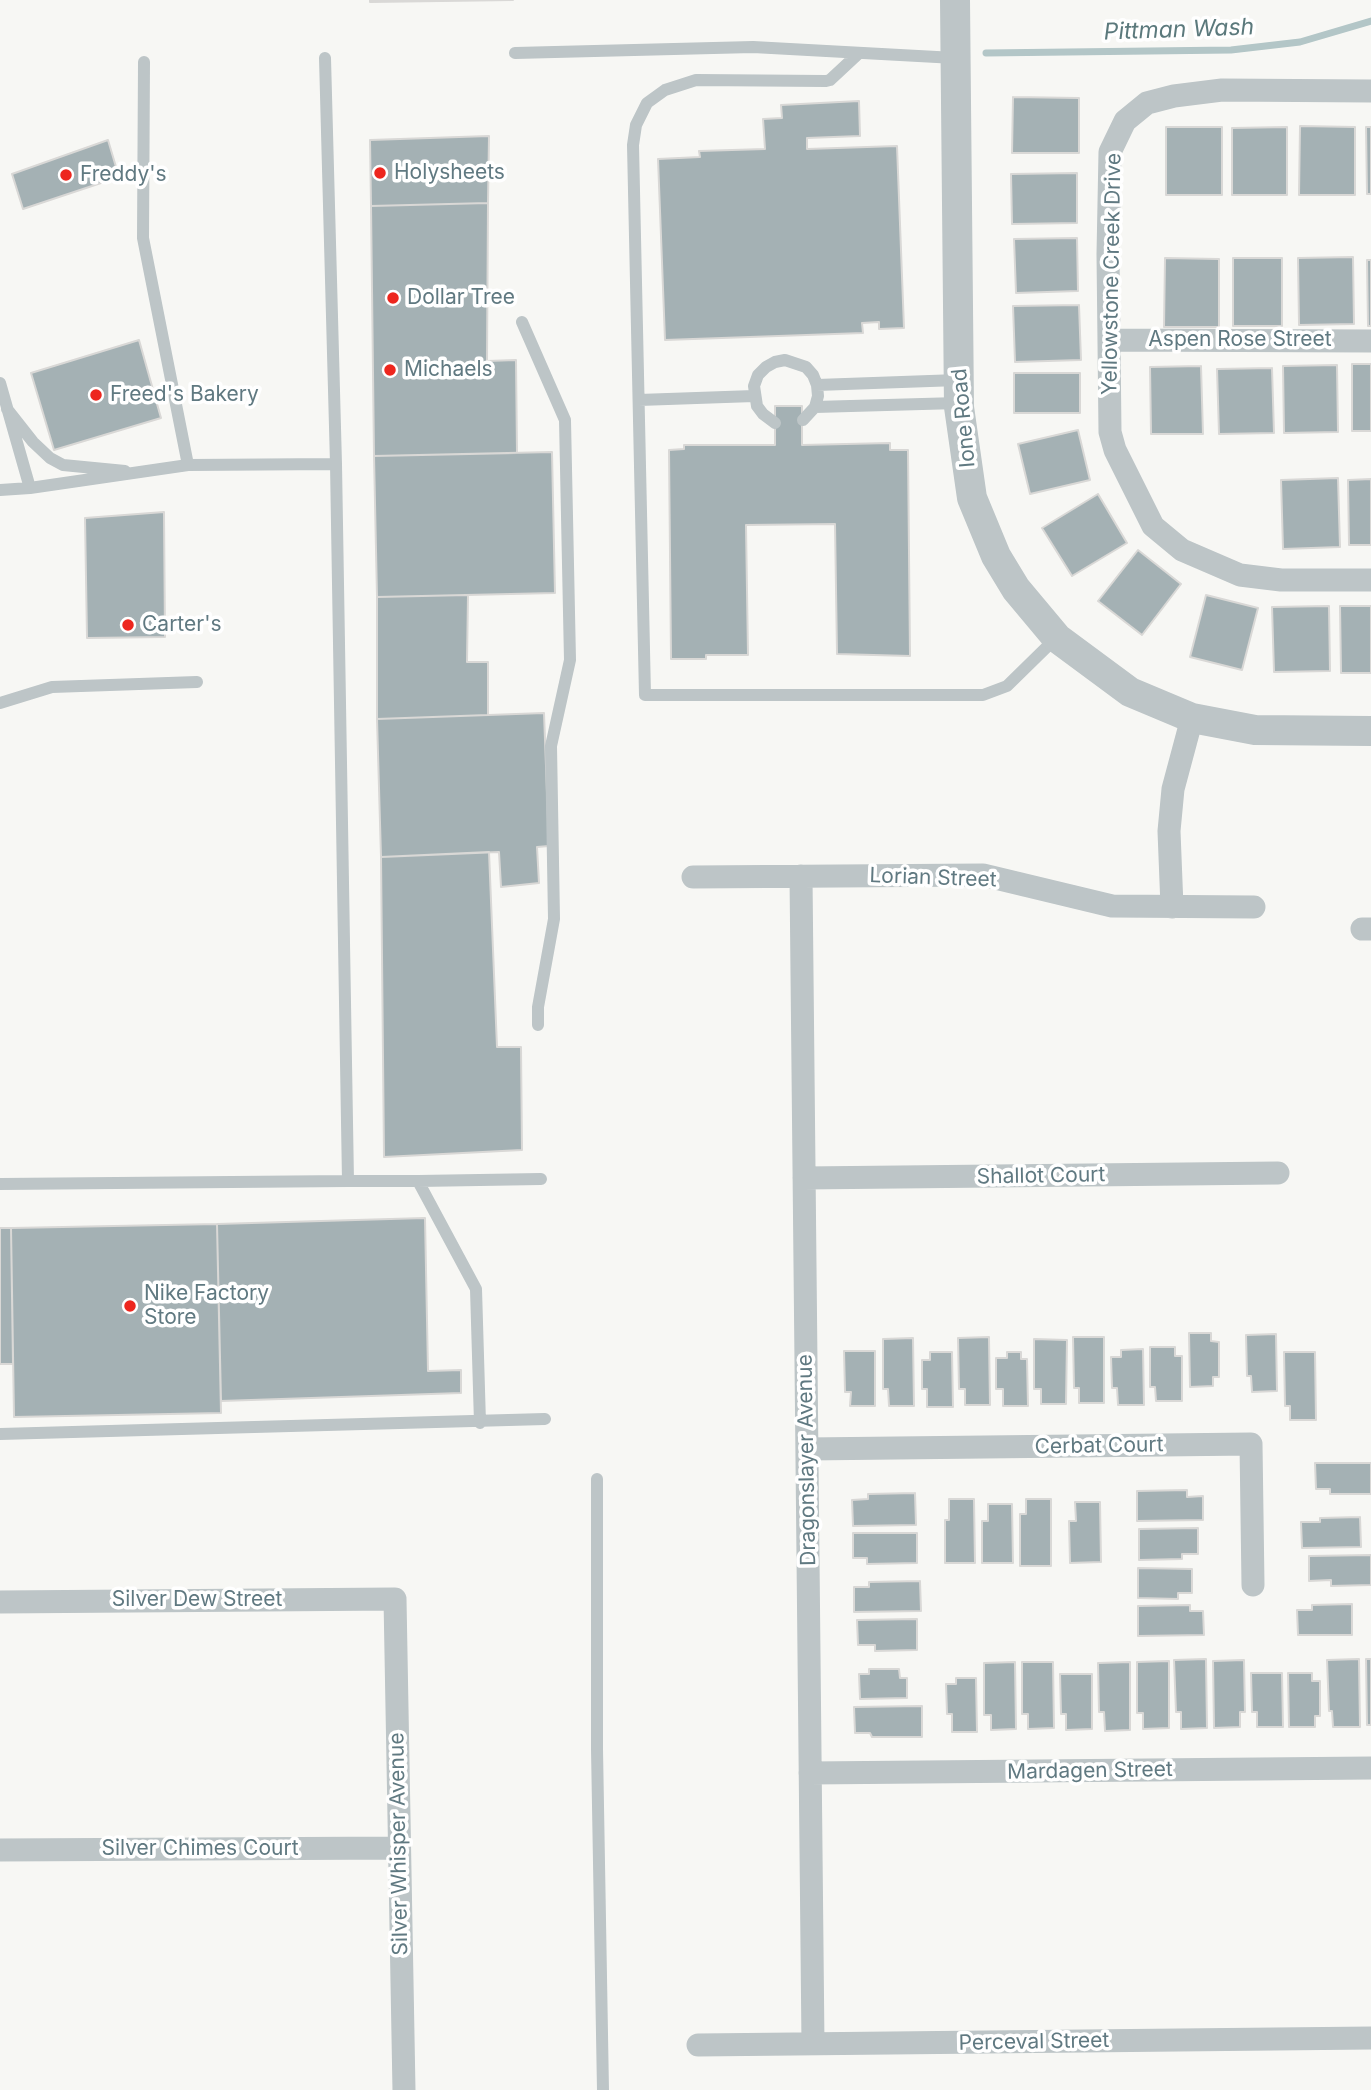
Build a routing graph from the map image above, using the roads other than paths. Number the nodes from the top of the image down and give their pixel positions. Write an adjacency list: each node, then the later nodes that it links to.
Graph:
1 (955, 7): 5 (street, Ione Road)
2 (515, 53): 3 (lane)
3 (859, 53): 5 (lane); 15 (lane)
4 (325, 58): 20 (lane)
5 (955, 58): 13 (street, Ione Road)
6 (144, 62): 21 (lane)
7 (1371, 91): 9 (street, Yellowstone Creek Drive)
8 (522, 322): 35 (lane)
9 (1109, 340): 10 (street, Aspen Rose Street); 25 (street, Yellowstone Creek Drive)
10 (1371, 341)
11 (0, 383): 17 (lane)
12 (817, 385): 13 (lane); 14 (lane); 16 (lane)
13 (959, 392): 16 (lane); 26 (street, Ione Road)
14 (754, 397): 15 (lane); 19 (lane)
15 (639, 400): 26 (lane)
16 (815, 407): 18 (lane)
17 (8, 409): 22 (lane); 24 (lane)
18 (803, 420)
19 (775, 423)
20 (336, 464): 21 (lane); 39 (lane)
21 (188, 465): 22 (lane)
22 (136, 473): 24 (lane)
23 (1, 486): 24 (lane)
24 (30, 488)
25 (1371, 580)
26 (1056, 638): 29 (street, Ione Road)
27 (197, 682): 28 (lane)
28 (0, 703)
29 (1192, 718): 30 (street, Ione Road); 34 (street)
30 (1371, 731)
31 (801, 876): 32 (street, Lorian Street); 34 (street, Lorian Street); 37 (street, Dragonslayer Avenue)
32 (693, 877)
33 (1254, 906): 34 (street, Lorian Street)
34 (1172, 907)
35 (538, 1026)
36 (1278, 1173): 37 (street, Shallot Court)
37 (804, 1178): 45 (street, Dragonslayer Avenue)
38 (541, 1179): 40 (lane)
39 (348, 1181): 40 (lane); 41 (lane)
40 (418, 1181): 43 (lane)
41 (0, 1184)
42 (545, 1419): 43 (lane)
43 (480, 1423): 44 (lane)
44 (0, 1434)
45 (807, 1448): 47 (street, Cerbat Court); 51 (street, Dragonslayer Avenue)
46 (597, 1479): 58 (lane)
47 (1253, 1585)
48 (395, 1599): 49 (street, Silver Dew Street); 52 (street, Silver Whisper Avenue)
49 (0, 1602)
50 (1371, 1768): 51 (street, Mardagen Street)
51 (810, 1773): 55 (street, Dragonslayer Avenue)
52 (400, 1848): 53 (street, Silver Chimes Court); 57 (street, Silver Whisper Avenue)
53 (0, 1850)
54 (1371, 2038): 55 (street, Perceval Street)
55 (813, 2044): 56 (street, Perceval Street)
56 (698, 2045)
57 (404, 2090)
58 (603, 2090)

